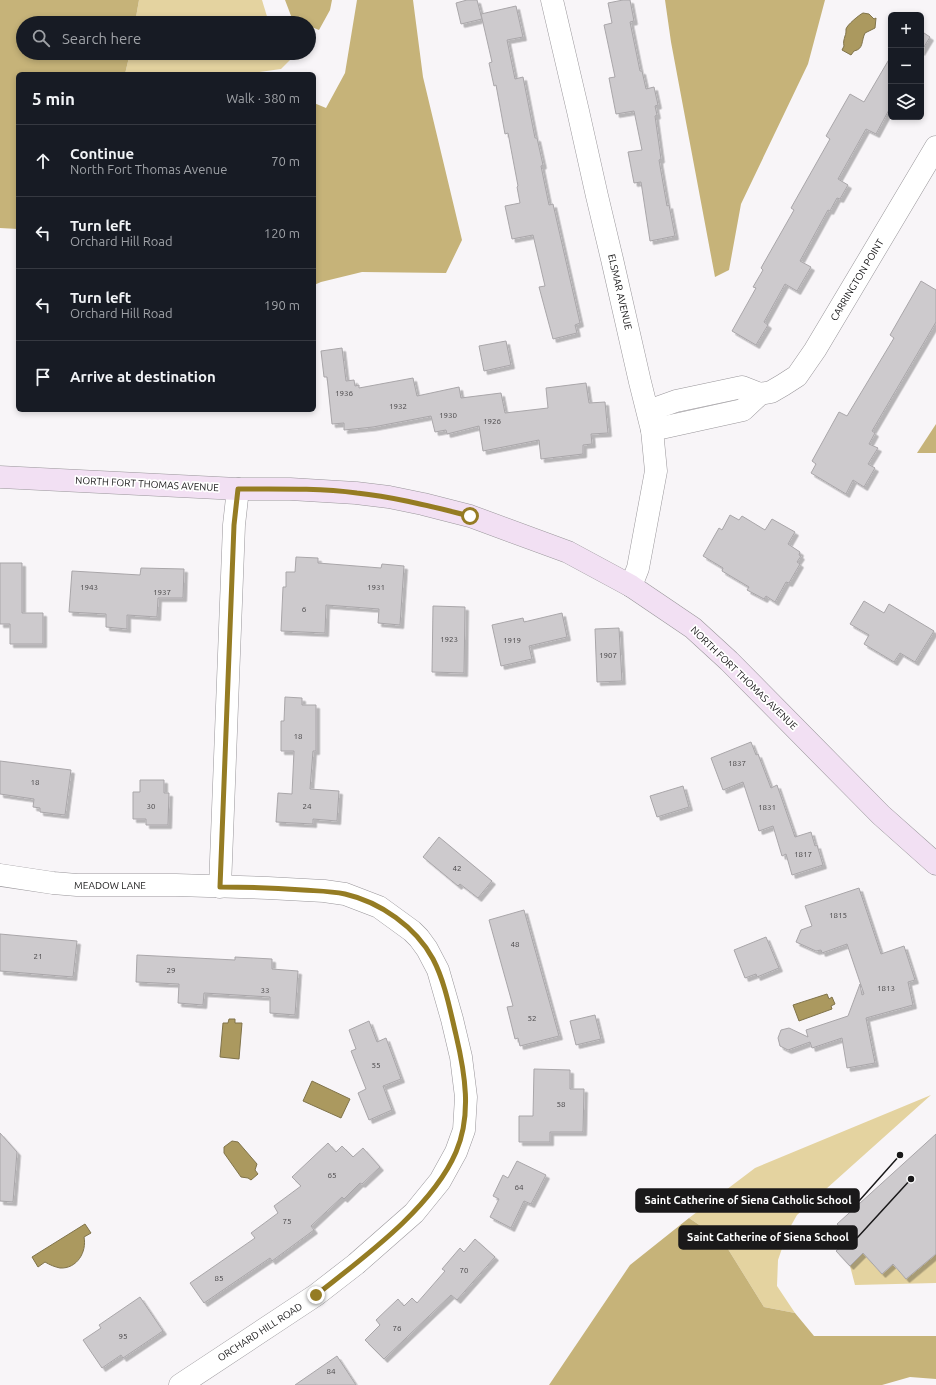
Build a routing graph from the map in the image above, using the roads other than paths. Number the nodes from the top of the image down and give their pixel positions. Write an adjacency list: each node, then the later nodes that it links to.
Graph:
1 (552, 0): 3 (street, ELSMAR AVENUE)
2 (936, 147): 3 (street, CARRINGTON POINT)
3 (650, 421): 6 (street, ELSMAR AVENUE)
4 (0, 477): 5 (street, NORTH FORT THOMAS AVENUE)
5 (238, 489): 6 (street, NORTH FORT THOMAS AVENUE); 9 (street)
6 (631, 586): 7 (street, NORTH FORT THOMAS AVENUE)
7 (936, 864)
8 (0, 875): 9 (street, MEADOW LANE)
9 (220, 887): 10 (street, ORCHARD HILL ROAD)
10 (180, 1385)

